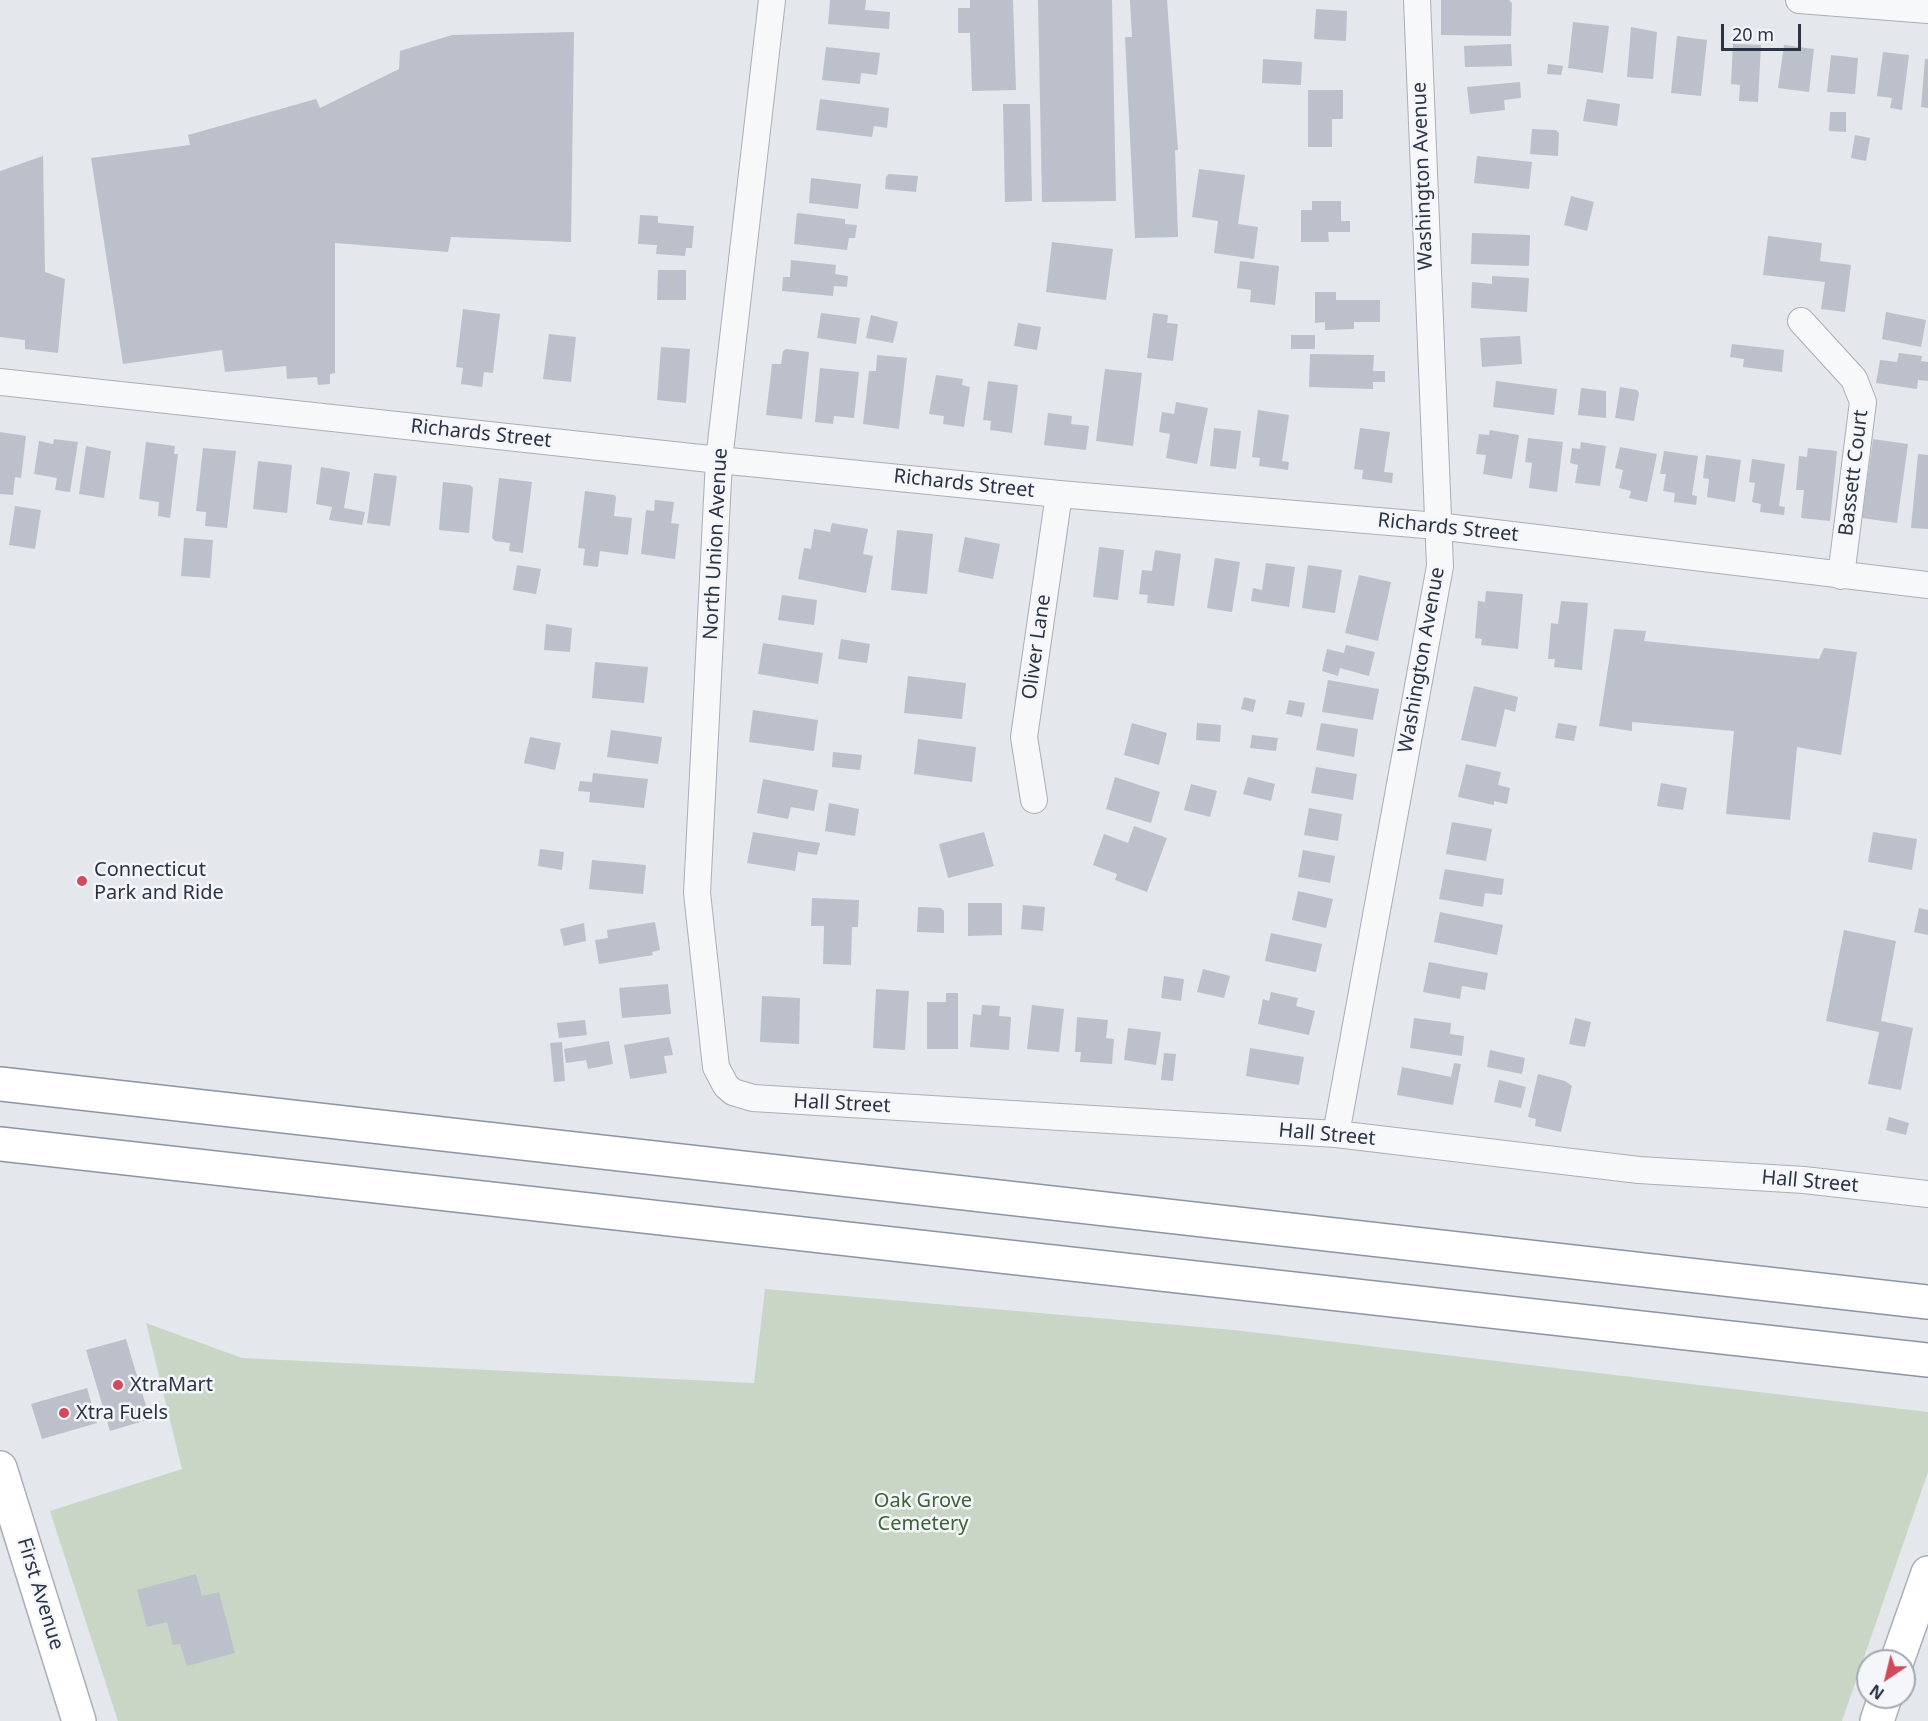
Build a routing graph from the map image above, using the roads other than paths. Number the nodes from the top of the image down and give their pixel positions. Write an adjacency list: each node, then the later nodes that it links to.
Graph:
1 (771, 0): 7 (street, North Union Avenue)
2 (1417, 0): 9 (street, Washington Avenue)
3 (1799, 0): 4 (street)
4 (1928, 10)
5 (1801, 321): 10 (street, Bassett Court)
6 (0, 382): 7 (street, Richards Street)
7 (719, 460): 8 (street, Richards Street); 14 (street, North Union Avenue)
8 (1059, 494): 9 (street, Richards Street); 12 (street, Oliver Lane)
9 (1437, 526): 10 (street, Richards Street); 15 (street, Washington Avenue)
10 (1841, 576): 11 (street, Richards Street)
11 (1928, 585)
12 (1034, 800)
13 (0, 1084): 18 (main road)
14 (726, 1086): 15 (street, Hall Street)
15 (1336, 1134): 17 (street, Hall Street)
16 (1, 1144): 19 (main road)
17 (1928, 1194)
18 (1922, 1301)
19 (1914, 1358)
20 (0, 1467): 24 (main road, First Avenue)
21 (1928, 1573): 22 (main road)
22 (1918, 1630): 23 (main road)
23 (1905, 1649)
24 (80, 1721)

